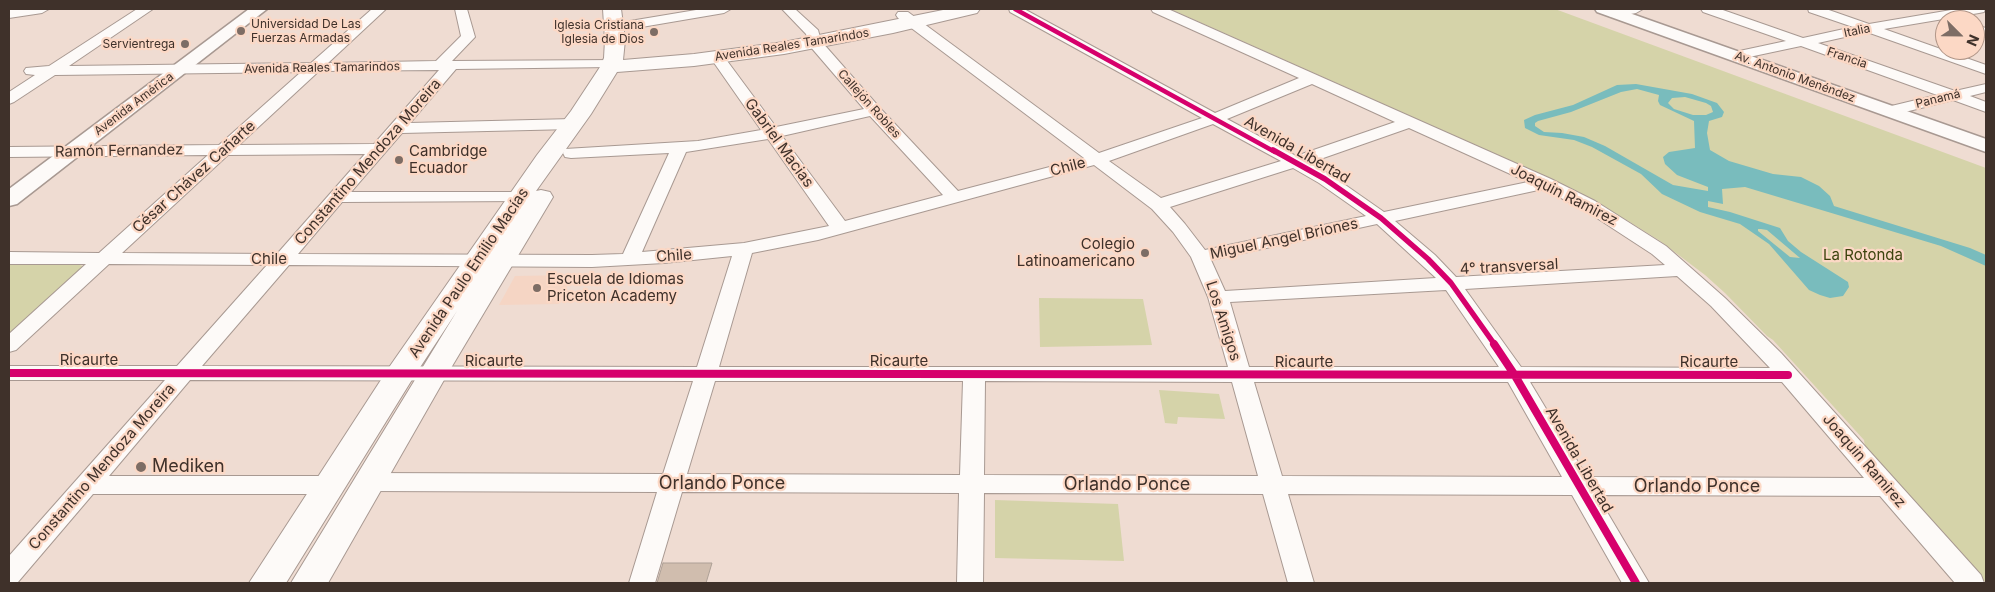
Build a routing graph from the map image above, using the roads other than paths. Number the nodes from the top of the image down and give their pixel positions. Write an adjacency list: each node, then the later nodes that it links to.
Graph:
1 (43, 9): 2 (street); 20 (street)
2 (55, 9)
3 (128, 9): 35 (street)
4 (146, 9): 36 (street)
5 (259, 9): 33 (street, Avenida América)
6 (379, 9): 32 (street, César Chávez Cañarte)
7 (461, 9): 31 (street, Constantino Mendoza Moreira)
8 (612, 9): 30 (main road, Avenida Paulo Emilio Macías)
9 (724, 9): 22 (street)
10 (788, 9): 26 (street, Callejón Robles)
11 (931, 9): 23 (main road, Avenida Reales Tamarindos)
12 (971, 9): 23 (main road, Avenida Reales Tamarindos)
13 (1015, 9): 45 (street, Avenida Libertad)
14 (1158, 9): 37 (street, Joaquin Ramirez)
15 (1636, 9): 19 (street)
16 (1708, 9): 27 (street, Francia)
17 (1814, 9): 25 (street)
18 (1915, 9): 21 (street)
19 (1609, 11): 28 (street, Av. Antonio Menéndez)
20 (9, 14)
21 (1935, 16)
22 (629, 17): 30 (main road, Avenida Paulo Emilio Macías)
23 (908, 19): 26 (main road, Avenida Reales Tamarindos); 57 (street, Los Amigos)
24 (1935, 19): 25 (street, Italia)
25 (1869, 28): 27 (street, Italia); 34 (street)
26 (813, 38): 29 (main road, Avenida Reales Tamarindos); 30 (main road, Avenida Reales Tamarindos); 43 (street, Callejón Robles)
27 (1803, 42): 28 (street, Italia); 40 (street, Francia)
28 (1735, 56): 44 (street, Av. Antonio Menéndez)
29 (717, 58): 30 (main road, Avenida Reales Tamarindos); 49 (street, Gabriel Macias)
30 (619, 62): 31 (street, Avenida Reales Tamarindos); 47 (main road, Avenida Paulo Emilio Macías); 56 (main road, Avenida Paulo Emilio Macías)
31 (445, 66): 32 (street, Avenida Reales Tamarindos); 48 (street, Constantino Mendoza Moreira)
32 (314, 68): 33 (street, Avenida Reales Tamarindos); 53 (street, César Chávez Cañarte)
33 (179, 70): 36 (street, Avenida Reales Tamarindos); 55 (street, Avenida América)
34 (1986, 70)
35 (31, 71): 36 (street, Avenida Reales Tamarindos); 38 (street)
36 (52, 71): 41 (street)
37 (1312, 78): 45 (street, Chile); 46 (street, Joaquin Ramirez)
38 (9, 86)
39 (1986, 88): 40 (street, Panamá)
40 (1953, 95): 42 (street, Francia); 44 (street, Panamá)
41 (9, 99)
42 (1986, 107)
43 (874, 111): 49 (street); 62 (street, Callejón Robles)
44 (1889, 111): 50 (street, Av. Antonio Menéndez)
45 (1216, 118): 57 (street, Chile); 58 (street, Avenida Libertad)
46 (1409, 122): 58 (street); 59 (street, Joaquin Ramirez)
47 (572, 124): 48 (street); 61 (main road, Avenida Paulo Emilio Macías)
48 (397, 128): 51 (street, Constantino Mendoza Moreira)
49 (772, 134): 52 (street); 66 (street, Gabriel Macias)
50 (1986, 146)
51 (379, 149): 53 (street, Ramón Fernandez); 60 (street, Constantino Mendoza Moreira)
52 (679, 149): 56 (street); 72 (street)
53 (224, 150): 55 (street, Ramón Fernandez); 70 (street, César Chávez Cañarte)
54 (9, 152): 55 (street, Ramón Fernandez)
55 (70, 152): 63 (street, Avenida América)
56 (572, 153): 73 (main road, Avenida Paulo Emilio Macías)
57 (1098, 159): 62 (street, Chile); 64 (street, Los Amigos)
58 (1296, 162): 64 (street); 65 (street, Avenida Libertad)
59 (1545, 183): 65 (street, Miguel Angel Briones); 74 (street, Joaquin Ramirez)
60 (337, 197): 61 (street); 71 (street, Constantino Mendoza Moreira)
61 (520, 197): 73 (main road, Avenida Paulo Emilio Macías)
62 (956, 198): 66 (street, Chile)
63 (9, 199)
64 (1158, 204): 68 (street, Los Amigos)
65 (1381, 218): 68 (street, Miguel Angel Briones); 75 (street, Avenida Libertad)
66 (840, 228): 67 (street, Chile)
67 (744, 248): 72 (street, Chile); 82 (street)
68 (1200, 257): 76 (street, Los Amigos)
69 (9, 258): 70 (street, Chile)
70 (105, 258): 71 (street, Chile); 77 (street, César Chávez Cañarte)
71 (283, 259): 73 (street, Chile); 79 (street, Constantino Mendoza Moreira)
72 (630, 259): 73 (street, Chile)
73 (490, 260): 80 (main road, Avenida Paulo Emilio Macías); 81 (main road, Avenida Paulo Emilio Macías)
74 (1682, 270): 75 (street, 4° transversal); 86 (street, Joaquin Ramirez)
75 (1450, 283): 76 (street, 4° transversal); 85 (street, Avenida Libertad)
76 (1218, 297): 84 (street, Los Amigos)
77 (9, 346)
78 (9, 373): 79 (street, Ricaurte)
79 (184, 373): 80 (street, Ricaurte); 90 (street, Constantino Mendoza Moreira)
80 (401, 373): 81 (street, Ricaurte); 91 (main road, Avenida Paulo Emilio Macías)
81 (433, 373): 82 (street, Ricaurte); 87 (main road, Avenida Paulo Emilio Macías)
82 (706, 374): 83 (street, Ricaurte); 88 (street)
83 (974, 374): 84 (street, Ricaurte); 89 (street)
84 (1240, 374): 85 (street, Ricaurte); 92 (street, Los Amigos)
85 (1514, 374): 86 (street, Ricaurte); 93 (street, Avenida Libertad)
86 (1788, 375): 94 (street, Joaquin Ramirez)
87 (367, 482): 88 (street, Orlando Ponce); 97 (main road, Avenida Paulo Emilio Macías)
88 (672, 484): 89 (street, Orlando Ponce); 98 (street)
89 (972, 484): 92 (street, Orlando Ponce); 99 (street)
90 (86, 485): 91 (street); 95 (street, Constantino Mendoza Moreira)
91 (330, 485): 96 (main road, Avenida Paulo Emilio Macías)
92 (1272, 485): 93 (street, Orlando Ponce); 100 (street, Los Amigos)
93 (1579, 486): 94 (street, Orlando Ponce); 101 (street, Avenida Libertad)
94 (1887, 487): 102 (street, Joaquin Ramirez)
95 (12, 567)
96 (267, 583)
97 (309, 583)
98 (642, 583)
99 (970, 583)
100 (1301, 583)
101 (1636, 583)
102 (1971, 583)

